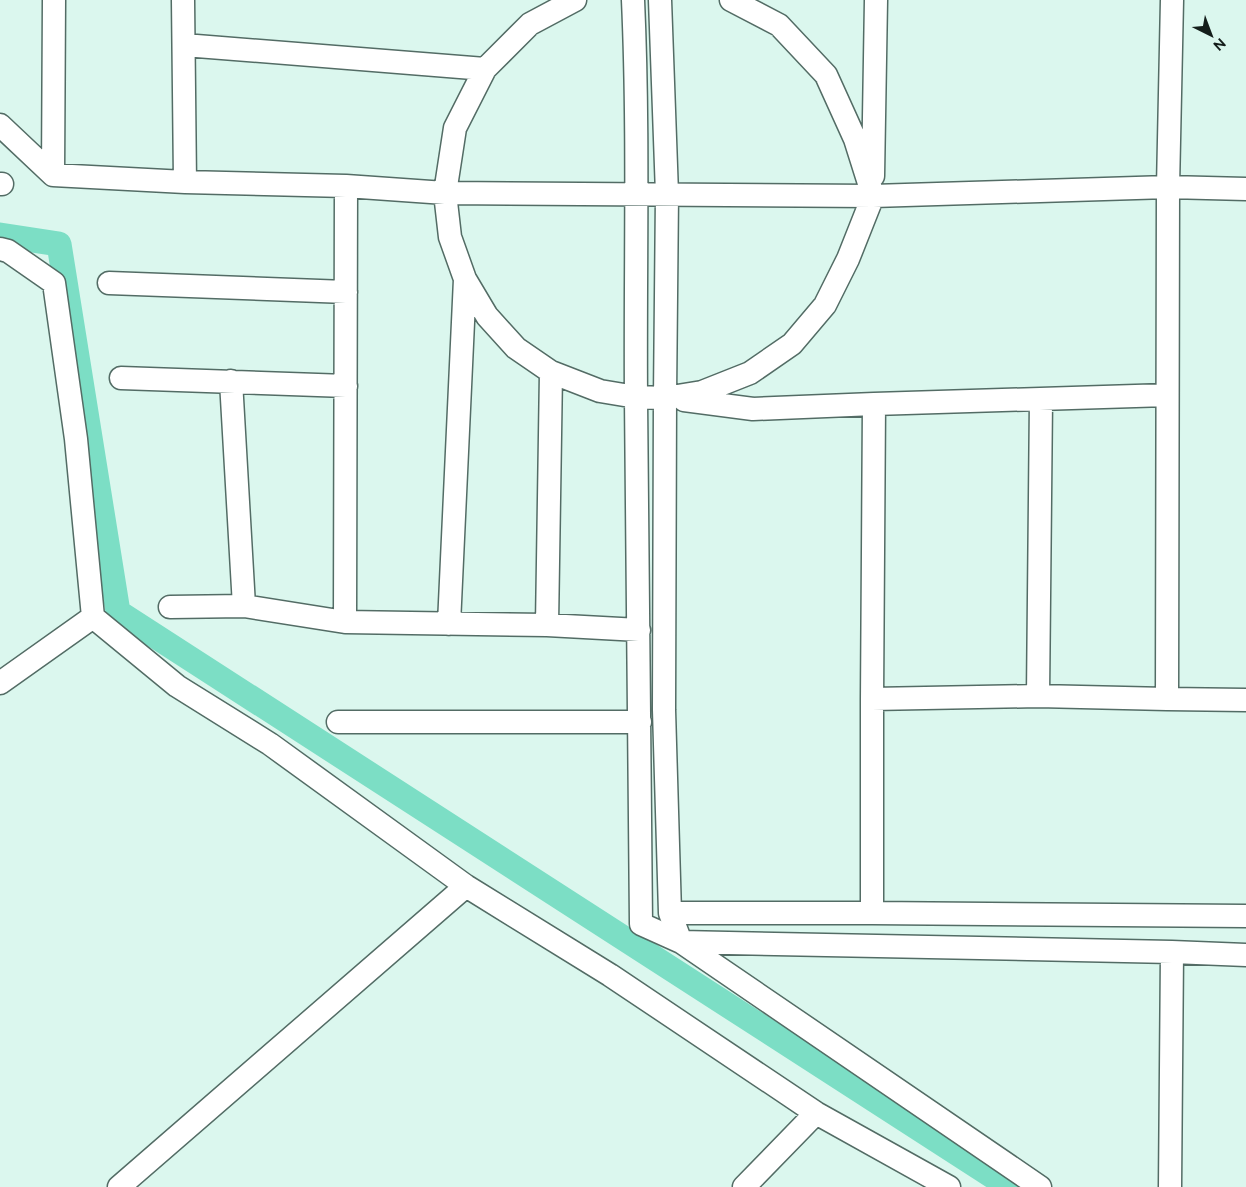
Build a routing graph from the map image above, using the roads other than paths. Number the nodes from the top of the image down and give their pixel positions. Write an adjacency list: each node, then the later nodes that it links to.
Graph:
1 (54, 0): 12 (street)
2 (183, 0): 9 (street)
3 (575, 0): 10 (street)
4 (633, 0): 18 (street)
5 (660, 0): 19 (street)
6 (731, 0): 20 (street)
7 (876, 0): 20 (street)
8 (1172, 0): 15 (street)
9 (184, 45): 10 (street); 13 (street)
10 (485, 69): 17 (street)
11 (0, 125): 12 (street)
12 (53, 175): 13 (street)
13 (185, 182): 14 (street)
14 (346, 186): 17 (street); 24 (street)
15 (1168, 187): 16 (street); 20 (street); 29 (street)
16 (1246, 189)
17 (445, 193): 18 (street); 22 (street)
18 (637, 194): 19 (street); 30 (street)
19 (667, 194): 20 (street); 31 (street)
20 (873, 196): 31 (street)
21 (0, 250): 36 (street)
22 (464, 279): 25 (street); 38 (street)
23 (109, 283): 24 (street)
24 (346, 292): 28 (street)
25 (551, 372): 30 (street); 39 (street)
26 (121, 378): 27 (street)
27 (231, 381): 28 (street); 34 (street)
28 (346, 386): 37 (street)
29 (1167, 395): 32 (street); 44 (street)
30 (636, 397): 31 (street); 40 (street)
31 (665, 398): 33 (street); 49 (street)
32 (1041, 399): 33 (street); 42 (street)
33 (874, 404): 43 (street)
34 (244, 606): 35 (street); 37 (street)
35 (170, 607)
36 (93, 617): 41 (street); 48 (street)
37 (345, 622): 38 (street)
38 (449, 624): 39 (street)
39 (547, 626): 40 (street)
40 (638, 630): 47 (street)
41 (0, 683)
42 (1038, 696): 43 (street); 44 (street)
43 (872, 699): 50 (street)
44 (1167, 699): 45 (street)
45 (1246, 700)
46 (338, 722): 47 (street)
47 (640, 722): 52 (street)
48 (466, 886): 55 (street); 56 (street)
49 (670, 913): 50 (street); 52 (street)
50 (872, 913): 51 (street)
51 (1246, 916)
52 (681, 942): 53 (street); 59 (street)
53 (1172, 952): 54 (street); 60 (street)
54 (1246, 955)
55 (816, 1113): 57 (street); 58 (street)
56 (120, 1187)
57 (744, 1187)
58 (949, 1187)
59 (1040, 1187)
60 (1170, 1187)

